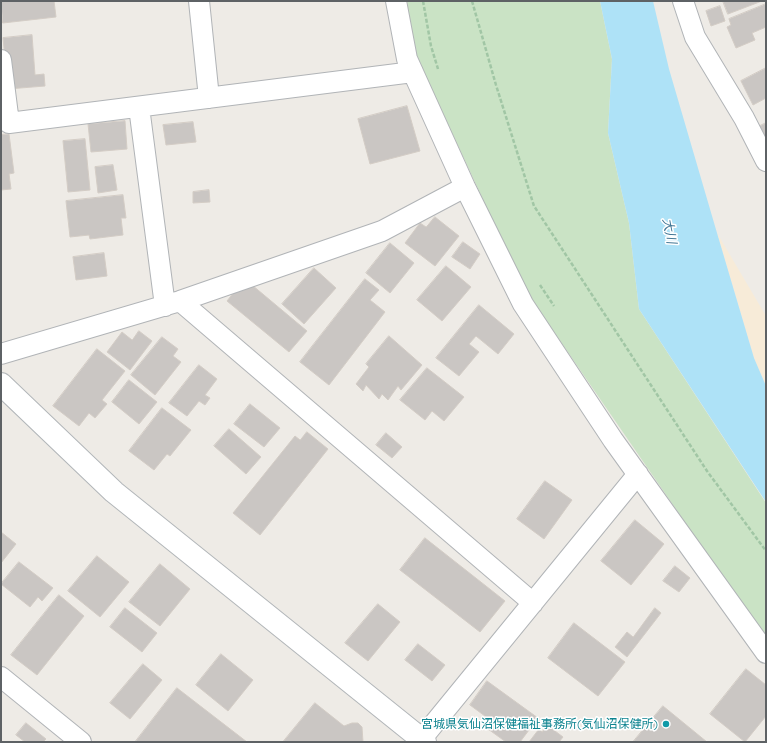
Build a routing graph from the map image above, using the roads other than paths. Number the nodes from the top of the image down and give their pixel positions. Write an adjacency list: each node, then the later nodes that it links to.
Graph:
1 (199, 1): 6 (street)
2 (396, 1): 5 (street)
3 (683, 1): 8 (street)
4 (1, 60): 7 (street)
5 (413, 72): 6 (street); 9 (street)
6 (209, 98): 7 (street)
7 (139, 107): 10 (street)
8 (766, 161)
9 (465, 187): 10 (street); 13 (street)
10 (173, 303): 11 (street); 14 (street)
11 (1, 354)
12 (1, 384): 17 (street)
13 (638, 474): 14 (street); 15 (street)
14 (533, 603): 17 (street)
15 (766, 653)
16 (1, 677): 18 (street)
17 (422, 741)
18 (81, 742)

